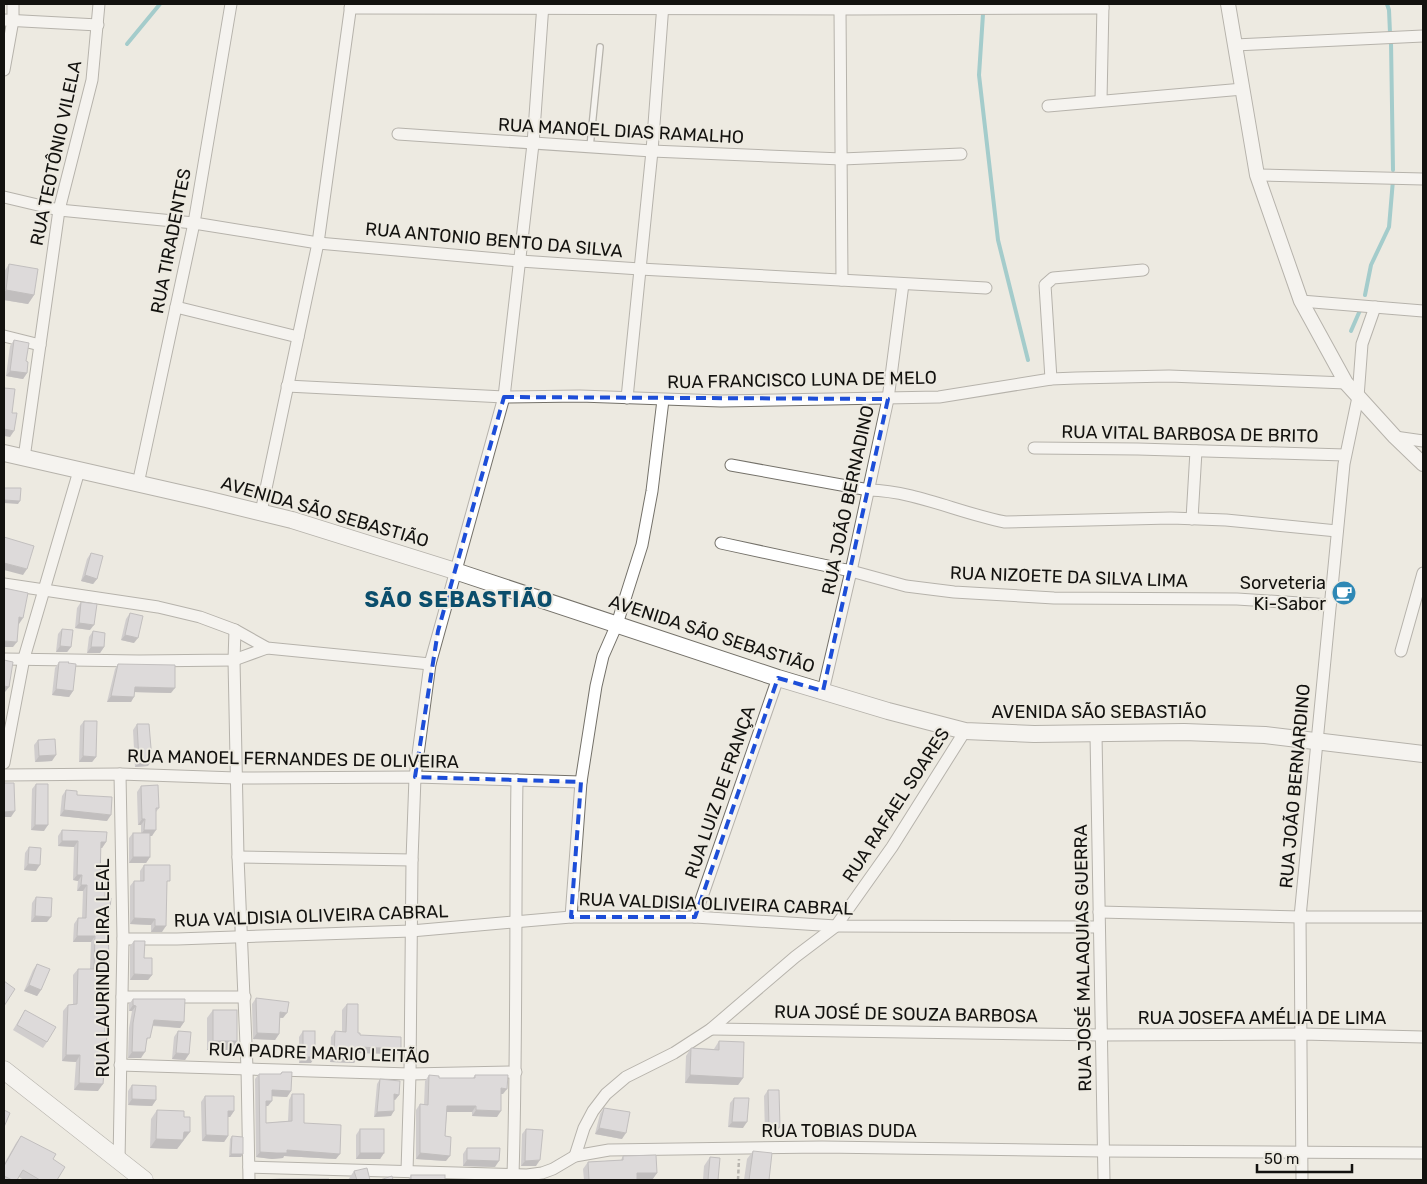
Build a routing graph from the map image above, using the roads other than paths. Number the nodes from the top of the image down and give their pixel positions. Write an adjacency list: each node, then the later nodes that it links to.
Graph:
1 (13, 4): 10 (street)
2 (99, 4): 11 (street, RUA TEOTÔNIO VILELA)
3 (231, 4): 29 (street, RUA TIRADENTES)
4 (1228, 4): 13 (street)
5 (351, 6): 6 (street); 30 (street)
6 (543, 6): 7 (street); 20 (street)
7 (663, 6): 9 (street); 22 (street)
8 (1103, 6): 9 (street); 17 (street)
9 (840, 10): 24 (street)
10 (8, 20): 11 (street); 15 (street)
11 (98, 26): 28 (street, RUA TEOTÔNIO VILELA)
12 (1423, 36): 13 (street)
13 (1235, 45): 16 (street)
14 (600, 47): 21 (lane)
15 (4, 70)
16 (1243, 89): 17 (street); 25 (street)
17 (1101, 100): 18 (street)
18 (1048, 106)
19 (398, 134): 20 (street, RUA MANOEL DIAS RAMALHO)
20 (533, 144): 21 (street, RUA MANOEL DIAS RAMALHO); 31 (street)
21 (590, 147): 22 (street, RUA MANOEL DIAS RAMALHO)
22 (652, 151): 24 (street, RUA MANOEL DIAS RAMALHO); 32 (street)
23 (961, 154): 24 (street, RUA MANOEL DIAS RAMALHO)
24 (842, 159): 34 (street)
25 (1257, 175): 26 (street); 37 (street)
26 (1423, 179)
27 (4, 197): 28 (street, RUA ANTONIO BENTO DA SILVA)
28 (59, 210): 29 (street, RUA ANTONIO BENTO DA SILVA); 43 (street, RUA TEOTÔNIO VILELA)
29 (194, 223): 30 (street, RUA ANTONIO BENTO DA SILVA); 38 (street, RUA TIRADENTES)
30 (318, 243): 31 (street, RUA ANTONIO BENTO DA SILVA); 42 (street)
31 (520, 261): 32 (street, RUA ANTONIO BENTO DA SILVA); 47 (street)
32 (640, 269): 34 (street, RUA ANTONIO BENTO DA SILVA); 49 (street)
33 (1142, 270): 44 (street)
34 (842, 280): 35 (street, RUA ANTONIO BENTO DA SILVA)
35 (903, 284): 36 (street, RUA ANTONIO BENTO DA SILVA); 50 (street, RUA JOÃO BERNADINO)
36 (986, 288)
37 (1301, 301): 39 (street); 45 (street)
38 (176, 307): 42 (street); 62 (street, RUA TIRADENTES)
39 (1375, 307): 40 (street); 48 (street, RUA JOÃO BERNARDINO)
40 (1423, 311)
41 (4, 336): 43 (street)
42 (298, 337): 46 (street)
43 (40, 345): 58 (street, RUA TEOTÔNIO VILELA)
44 (1051, 379): 45 (street, RUA FRANCISCO LUNA DE MELO); 50 (street, RUA FRANCISCO LUNA DE MELO)
45 (1346, 383): 48 (street)
46 (288, 386): 47 (street, RUA FRANCISCO LUNA DE MELO); 64 (street)
47 (504, 397): 49 (street, RUA FRANCISCO LUNA DE MELO); 68 (street)
48 (1358, 397): 52 (street); 57 (street, RUA JOÃO BERNARDINO)
49 (627, 398): 51 (street, RUA FRANCISCO LUNA DE MELO)
50 (888, 399): 51 (street, RUA FRANCISCO LUNA DE MELO); 63 (street, RUA JOÃO BERNADINO)
51 (663, 400): 74 (street)
52 (1395, 437): 53 (street); 59 (street)
53 (1423, 440)
54 (1034, 448): 55 (street, RUA VITAL BARBOSA DE BRITO)
55 (1196, 450): 57 (street, RUA VITAL BARBOSA DE BRITO); 65 (street)
56 (4, 453): 58 (main road, AVENIDA SÃO SEBASTIÃO)
57 (1346, 455): 66 (street, RUA JOÃO BERNARDINO)
58 (24, 458): 61 (main road, AVENIDA SÃO SEBASTIÃO)
59 (1423, 464)
60 (731, 465): 63 (street)
61 (79, 471): 62 (main road, AVENIDA SÃO SEBASTIÃO); 72 (street)
62 (138, 484): 64 (main road, AVENIDA SÃO SEBASTIÃO)
63 (868, 490): 65 (street); 69 (street, RUA JOÃO BERNADINO)
64 (261, 512): 68 (main road, AVENIDA SÃO SEBASTIÃO)
65 (1192, 518): 66 (street)
66 (1337, 531): 73 (street, RUA JOÃO BERNARDINO)
67 (721, 543): 69 (street, RUA NIZOETE DA SILVA LIMA)
68 (455, 571): 74 (main road, AVENIDA SÃO SEBASTIÃO); 81 (street)
69 (851, 571): 73 (street, RUA NIZOETE DA SILVA LIMA); 83 (street, RUA JOÃO BERNADINO)
70 (1423, 573): 77 (street)
71 (4, 584): 72 (street)
72 (43, 590): 75 (street); 78 (street)
73 (1330, 606): 86 (street, RUA JOÃO BERNARDINO)
74 (617, 624): 82 (main road, AVENIDA SÃO SEBASTIÃO); 94 (street)
75 (235, 630): 76 (street); 80 (street)
76 (267, 648): 80 (street); 81 (street)
77 (1401, 651)
78 (24, 658): 79 (street); 80 (street); 88 (street)
79 (4, 659)
80 (234, 660): 92 (street)
81 (430, 664): 91 (street)
82 (778, 678): 83 (main road, AVENIDA SÃO SEBASTIÃO); 101 (street, RUA LUIZ DE FRANÇA)
83 (823, 691): 84 (main road, AVENIDA SÃO SEBASTIÃO)
84 (965, 731): 85 (main road, AVENIDA SÃO SEBASTIÃO); 103 (street, RUA RAFAEL SOARES)
85 (1096, 734): 86 (main road, AVENIDA SÃO SEBASTIÃO); 97 (street, RUA JOSÉ MALAQUIAS GUERRA)
86 (1317, 741): 87 (main road, AVENIDA SÃO SEBASTIÃO); 98 (street, RUA JOÃO BERNARDINO)
87 (1423, 754)
88 (4, 763)
89 (120, 774): 90 (street, RUA MANOEL FERNANDES DE OLIVEIRA); 92 (street, RUA MANOEL FERNANDES DE OLIVEIRA); 107 (street, RUA LAURINDO LIRA LEAL)
90 (4, 775)
91 (415, 777): 92 (street, RUA MANOEL FERNANDES DE OLIVEIRA); 93 (street, RUA MANOEL FERNANDES DE OLIVEIRA); 96 (street)
92 (236, 778): 95 (street)
93 (517, 780): 94 (street, RUA MANOEL FERNANDES DE OLIVEIRA); 102 (street)
94 (581, 782): 99 (street)
95 (238, 858): 96 (street); 106 (street)
96 (412, 860): 105 (street)
97 (1099, 912): 98 (street); 104 (street, RUA JOSÉ MALAQUIAS GUERRA)
98 (1300, 916): 100 (street); 111 (street, RUA JOÃO BERNARDINO)
99 (570, 917): 101 (street, RUA VALDISIA OLIVEIRA CABRAL); 102 (street, RUA VALDISIA OLIVEIRA CABRAL)
100 (1423, 917)
101 (695, 918): 103 (street, RUA VALDISIA OLIVEIRA CABRAL)
102 (515, 923): 105 (street, RUA VALDISIA OLIVEIRA CABRAL); 117 (street)
103 (836, 926): 104 (street, RUA VALDISIA OLIVEIRA CABRAL); 110 (street, RUA RAFAEL SOARES)
104 (1100, 927): 112 (street, RUA JOSÉ MALAQUIAS GUERRA)
105 (411, 931): 106 (street, RUA VALDISIA OLIVEIRA CABRAL); 118 (street)
106 (242, 937): 107 (street, RUA VALDISIA OLIVEIRA CABRAL); 109 (street)
107 (123, 938): 108 (street, RUA LAURINDO LIRA LEAL)
108 (122, 996): 109 (street); 114 (street, RUA LAURINDO LIRA LEAL)
109 (245, 997): 115 (street)
110 (710, 1029): 112 (street, RUA JOSÉ DE SOUZA BARBOSA); 122 (street, RUA RAFAEL SOARES)
111 (1302, 1034): 112 (street, RUA JOSEFA AMÉLIA DE LIMA); 113 (street, RUA JOSEFA AMÉLIA DE LIMA); 120 (street, RUA JOÃO BERNARDINO)
112 (1102, 1035): 119 (street, RUA JOSÉ MALAQUIAS GUERRA)
113 (1423, 1037)
114 (120, 1065): 115 (street, RUA PADRE MARIO LEITÃO); 123 (street, RUA LAURINDO LIRA LEAL)
115 (247, 1068): 118 (street, RUA PADRE MARIO LEITÃO); 124 (street)
116 (4, 1070): 123 (main road)
117 (516, 1072): 118 (street, RUA PADRE MARIO LEITÃO); 126 (street)
118 (410, 1074): 125 (street)
119 (1104, 1151): 120 (street, RUA TOBIAS DUDA); 122 (street, RUA TOBIAS DUDA); 129 (street, RUA JOSÉ MALAQUIAS GUERRA)
120 (1303, 1152): 121 (street, RUA TOBIAS DUDA); 130 (street, RUA JOÃO BERNARDINO)
121 (1423, 1154)
122 (575, 1156): 126 (street)
123 (119, 1161): 127 (main road)
124 (249, 1167): 125 (street); 128 (street)
125 (407, 1171): 126 (street)
126 (513, 1175)
127 (138, 1178)
128 (249, 1180)
129 (1104, 1180)
130 (1302, 1180)

